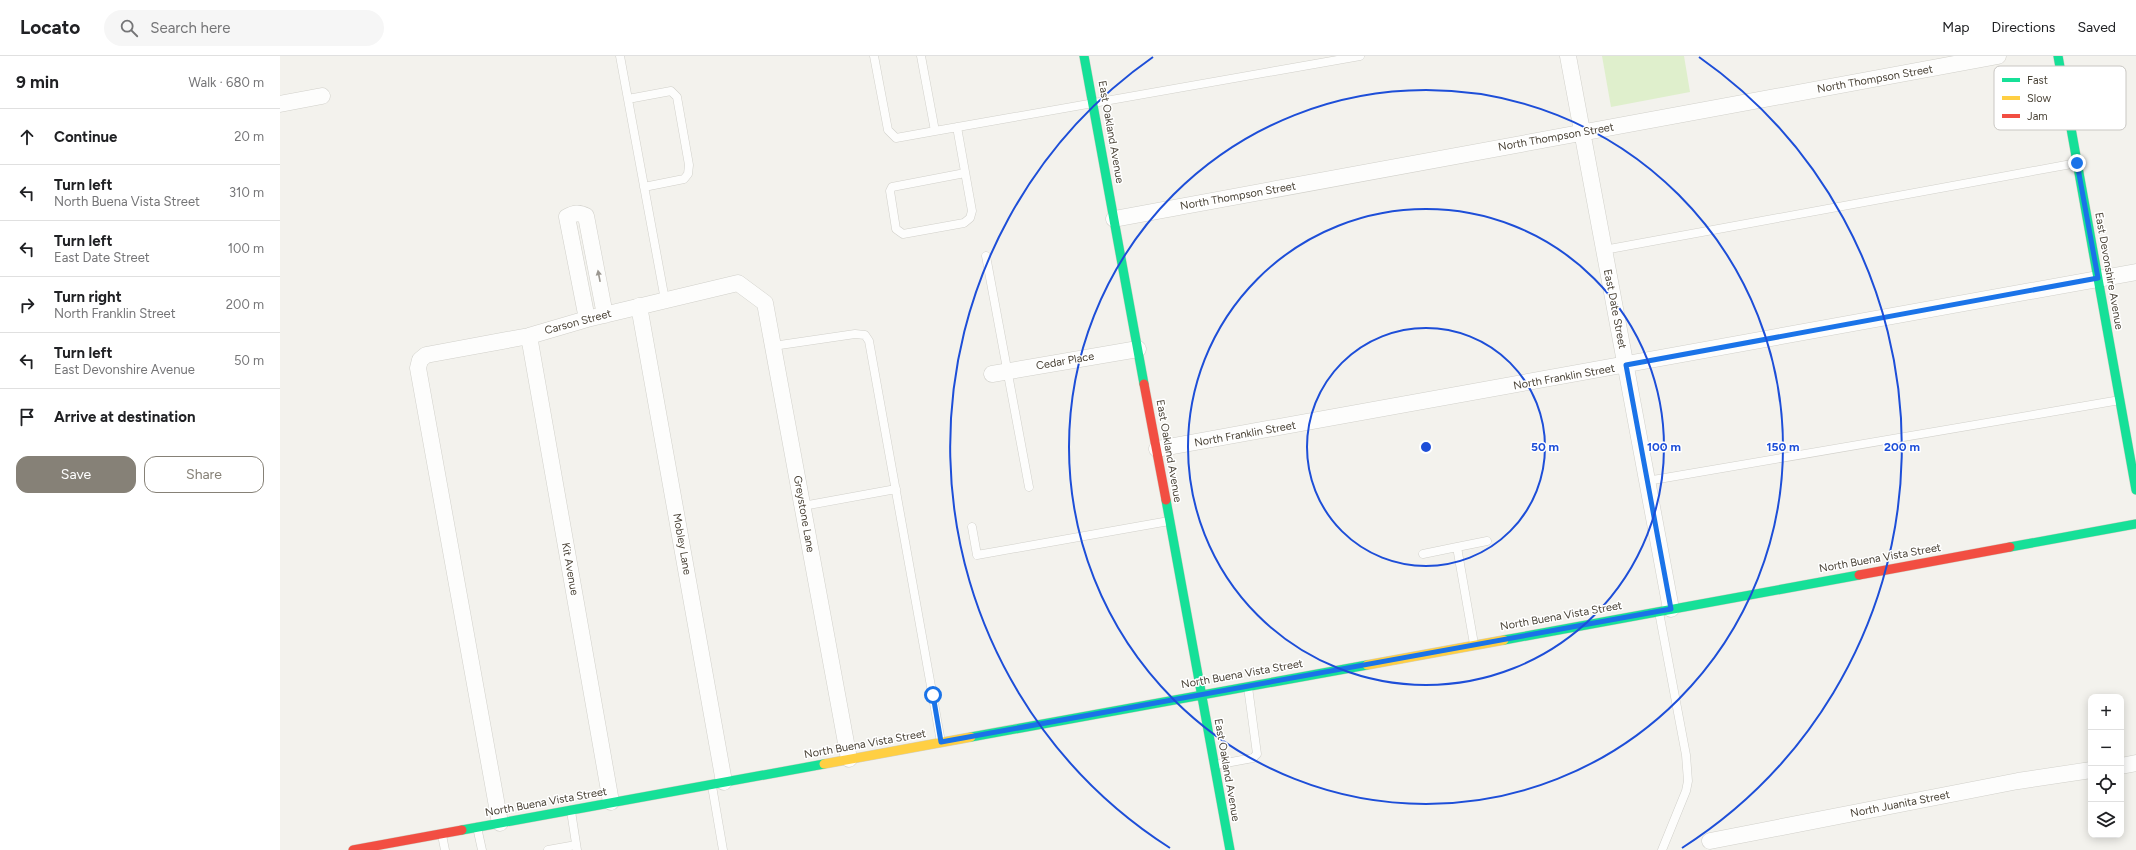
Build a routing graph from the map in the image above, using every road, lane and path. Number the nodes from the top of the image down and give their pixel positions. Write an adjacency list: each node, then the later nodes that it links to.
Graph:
1 (620, 56): 11 (lane)
2 (874, 56): 16 (lane)
3 (921, 56): 16 (lane)
4 (1084, 56): 12 (street, East Oakland Avenue)
5 (1360, 56): 12 (lane)
6 (1568, 56): 17 (street, East Date Street)
7 (1998, 56): 17 (street, North Thompson Street)
8 (2058, 56): 9 (street, East Devonshire Avenue)
9 (2060, 66)
10 (322, 96): 13 (street)
11 (628, 99): 20 (lane); 20 (lane)
12 (1093, 103): 14 (lane); 21 (street, East Oakland Avenue)
13 (280, 104)
14 (957, 127): 16 (lane); 19 (lane)
15 (2071, 130): 18 (street, East Devonshire Avenue)
16 (935, 131)
17 (1581, 133): 21 (street, North Thompson Street); 22 (street, East Date Street)
18 (2077, 163): 22 (lane); 25 (street, East Devonshire Avenue)
19 (965, 173): 19 (lane)
20 (644, 188): 27 (lane)
21 (1114, 219): 33 (street, East Oakland Avenue)
22 (1604, 250): 34 (street, East Date Street)
23 (986, 256): 35 (lane)
24 (2136, 272): 25 (street, North Franklin Street)
25 (2098, 278): 34 (street, North Franklin Street); 36 (street, East Devonshire Avenue)
26 (738, 283): 27 (street, Carson Street); 32 (street, Greystone Lane)
27 (665, 300): 28 (street, Carson Street)
28 (639, 306): 29 (street, Carson Street); 59 (street, Mobley Lane)
29 (605, 315): 30 (street, Carson Street); 30 (street, one-way to 30)
30 (587, 319): 31 (street, Carson Street)
31 (529, 336): 60 (street, Kit Avenue); 62 (street, Carson Street)
32 (773, 346): 40 (lane); 42 (street, Greystone Lane)
33 (1138, 349): 35 (street, Cedar Place); 37 (street, East Oakland Avenue)
34 (1626, 365): 37 (street, North Franklin Street); 38 (street, East Date Street)
35 (1000, 373): 39 (lane)
36 (2120, 400): 38 (lane); 41 (street, East Devonshire Avenue)
37 (1156, 449): 43 (street, East Oakland Avenue)
38 (1647, 481): 49 (street, East Date Street)
39 (1030, 487)
40 (896, 489): 42 (lane); 53 (lane)
41 (2136, 490)
42 (803, 506): 54 (street, Greystone Lane)
43 (1170, 521): 45 (lane); 52 (street, East Oakland Avenue)
44 (2136, 524): 49 (street, North Buena Vista Street)
45 (972, 527)
46 (1487, 541): 47 (lane)
47 (1457, 547): 48 (lane); 50 (lane)
48 (1424, 554)
49 (1664, 610): 50 (street, North Buena Vista Street); 75 (lane)
50 (1474, 644): 51 (street, North Buena Vista Street)
51 (1248, 686): 52 (street, North Buena Vista Street); 56 (lane)
52 (1201, 694): 53 (street, North Buena Vista Street); 56 (street, East Oakland Avenue)
53 (941, 742): 54 (street, North Buena Vista Street)
54 (850, 759): 59 (street, North Buena Vista Street)
55 (2136, 763): 57 (street)
56 (1214, 765): 74 (street, East Oakland Avenue)
57 (2124, 765)
58 (2088, 770): 66 (street, North Juanita Street)
59 (718, 783): 60 (street, North Buena Vista Street); 73 (lane)
60 (611, 802): 61 (street, North Buena Vista Street)
61 (570, 810): 62 (street, North Buena Vista Street); 67 (lane)
62 (500, 823): 63 (street, North Buena Vista Street)
63 (477, 827): 64 (street, North Buena Vista Street); 71 (lane)
64 (442, 834): 65 (street, North Buena Vista Street); 70 (lane)
65 (412, 839): 68 (street, North Buena Vista Street); 69 (lane)
66 (1710, 841)
67 (577, 847): 72 (lane)
68 (353, 850)
69 (414, 850)
70 (445, 850)
71 (482, 850)
72 (548, 850)
73 (723, 850)
74 (1230, 850)
75 (1662, 850)

